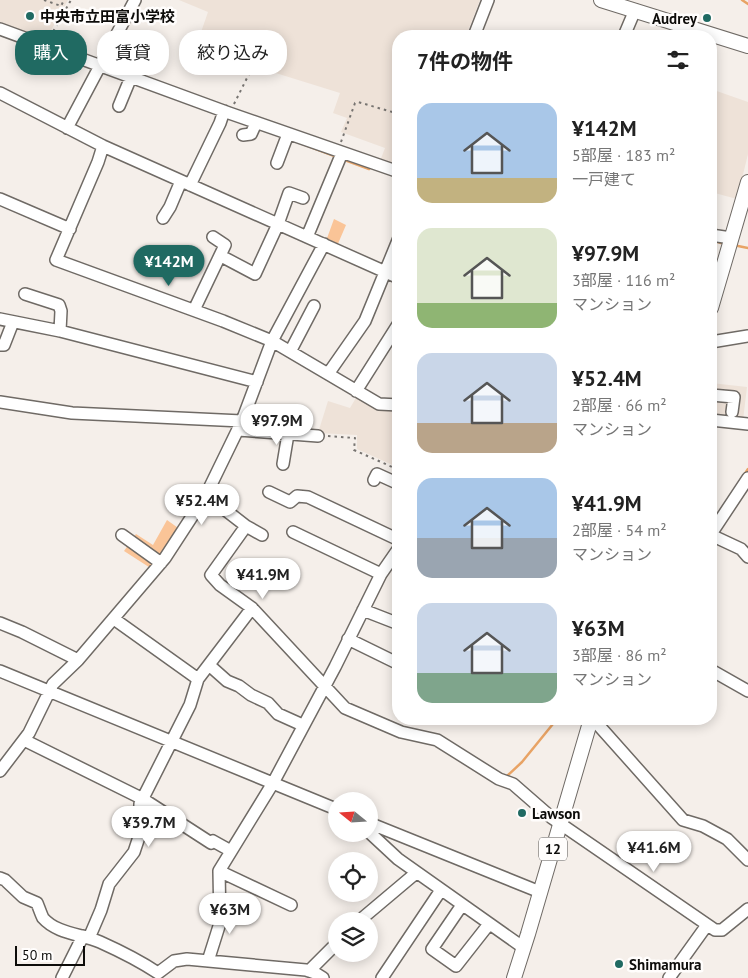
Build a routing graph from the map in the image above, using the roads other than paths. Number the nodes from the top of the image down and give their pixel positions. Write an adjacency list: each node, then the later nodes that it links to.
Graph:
1 (135, 0): 6 (street)
2 (488, 0): 7 (street)
3 (602, 0): 4 (main road)
4 (635, 10): 8 (street); 9 (main road)
5 (0, 29): 12 (street)
6 (119, 30)
7 (476, 30)
8 (627, 30)
9 (698, 30)
10 (717, 36): 11 (main road)
11 (748, 46)
12 (97, 69)
13 (97, 71): 19 (street)
14 (114, 75): 15 (street)
15 (130, 81): 17 (street); 18 (street)
16 (0, 93): 19 (street)
17 (119, 106)
18 (225, 114): 20 (street); 26 (street)
19 (67, 128): 21 (street)
20 (287, 137): 22 (street); 23 (street)
21 (104, 146): 26 (street); 32 (street)
22 (340, 155): 24 (street); 35 (street)
23 (277, 163)
24 (392, 170)
25 (748, 182): 29 (main road)
26 (185, 183): 30 (street); 31 (street)
27 (304, 198): 31 (street)
28 (0, 199): 32 (street)
29 (745, 200): 36 (main road)
30 (163, 218)
31 (278, 224): 35 (street); 38 (street)
32 (70, 229): 45 (street)
33 (717, 236): 36 (street)
34 (213, 237): 38 (street)
35 (307, 237): 37 (street)
36 (731, 238): 42 (main road)
37 (324, 244): 40 (street); 51 (street)
38 (221, 256): 45 (street)
39 (392, 256): 40 (street)
40 (386, 272): 41 (street); 55 (street)
41 (392, 275)
42 (717, 287)
43 (25, 294): 49 (street)
44 (314, 306): 54 (street)
45 (194, 310): 51 (street)
46 (0, 319): 47 (street)
47 (12, 322): 49 (street); 53 (street)
48 (392, 329): 57 (street)
49 (60, 331): 56 (street)
50 (748, 336): 52 (street)
51 (272, 340): 54 (street); 56 (street)
52 (717, 341)
53 (1, 348)
54 (291, 350): 55 (street)
55 (328, 374): 57 (street)
56 (257, 382): 64 (street)
57 (356, 390): 60 (street)
58 (717, 396): 61 (street)
59 (0, 402): 64 (street)
60 (392, 405)
61 (732, 412)
62 (717, 421): 63 (street)
63 (748, 424)
64 (240, 426): 65 (street); 72 (street)
65 (288, 434): 66 (street); 67 (street)
66 (318, 436)
67 (283, 464)
68 (748, 478): 73 (street)
69 (374, 480): 70 (street)
70 (392, 481)
71 (268, 492): 78 (street)
72 (206, 495): 74 (street); 82 (street)
73 (717, 525)
74 (246, 526): 77 (street); 84 (street)
75 (293, 532): 83 (street)
76 (122, 535): 82 (street)
77 (262, 535)
78 (392, 537)
79 (717, 537): 80 (street)
80 (747, 551)
81 (392, 559): 83 (street)
82 (161, 563): 86 (street)
83 (382, 574): 85 (street)
84 (252, 608): 92 (street); 96 (street)
85 (363, 610): 87 (street); 89 (street)
86 (114, 618): 90 (street); 95 (street)
87 (392, 621)
88 (0, 623): 90 (street)
89 (348, 639): 91 (street); 96 (street)
90 (78, 660): 98 (street)
91 (392, 661)
92 (210, 665): 95 (street); 101 (street)
93 (0, 671): 98 (street)
94 (717, 673): 97 (street)
95 (198, 679): 103 (street)
96 (325, 686): 101 (street); 108 (street)
97 (748, 691)
98 (50, 692): 102 (street); 103 (street)
99 (590, 725): 108 (main road, 12)
100 (597, 725): 112 (street)
101 (303, 727): 105 (street)
102 (24, 740): 104 (street); 106 (street)
103 (171, 742): 105 (street); 106 (street)
104 (0, 771)
105 (273, 783): 107 (street); 111 (street)
106 (143, 799): 111 (street); 124 (street)
107 (328, 807)
108 (560, 824): 117 (main road, 12); 123 (street)
109 (378, 827): 117 (street)
110 (378, 841): 114 (street)
111 (231, 851): 113 (street)
112 (748, 860)
113 (219, 871): 118 (street); 127 (street)
114 (416, 873): 116 (street); 121 (street)
115 (0, 878): 124 (street)
116 (441, 890): 119 (street); 132 (street)
117 (540, 892): 125 (main road, 12)
118 (292, 904)
119 (462, 905): 122 (street); 122 (street)
120 (748, 909): 123 (street)
121 (370, 912)
122 (489, 924): 125 (street)
123 (707, 924): 134 (street)
124 (86, 937): 129 (street); 130 (street)
125 (524, 948): 133 (main road, 12)
126 (328, 952): 128 (street)
127 (208, 961): 128 (street); 129 (street)
128 (309, 971): 131 (street)
129 (158, 976)
130 (62, 978)
131 (323, 978)
132 (382, 978)
133 (514, 978)
134 (669, 978)

